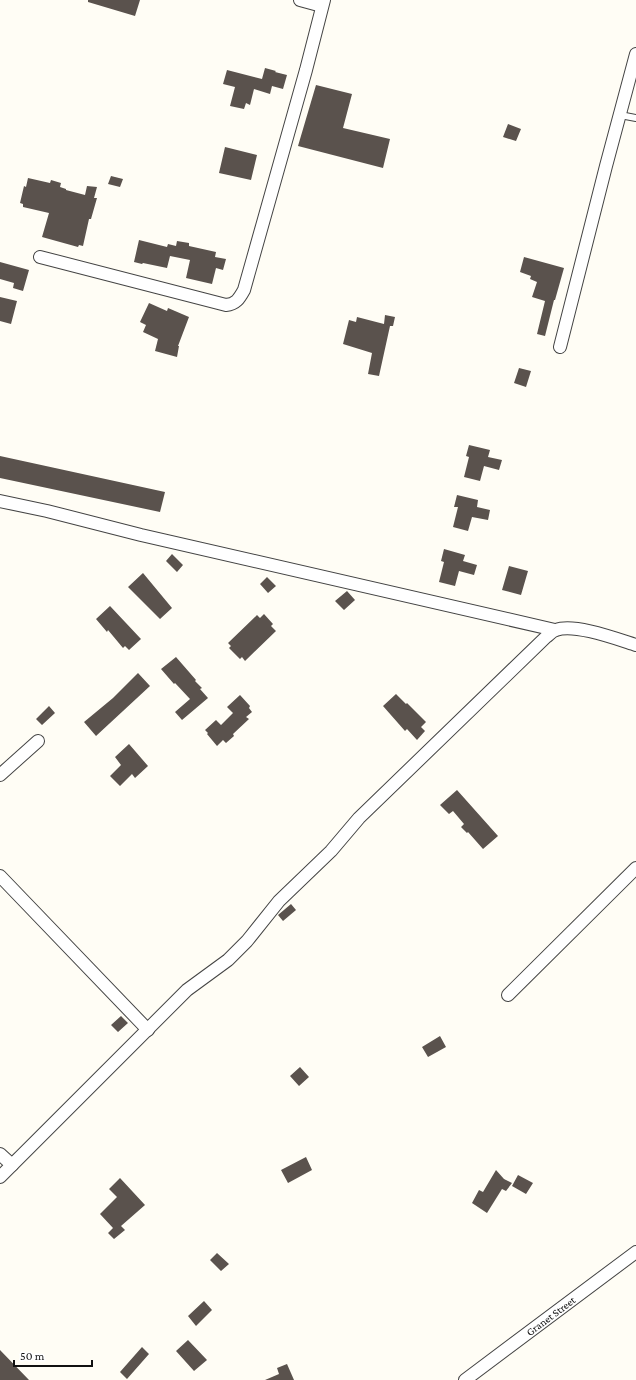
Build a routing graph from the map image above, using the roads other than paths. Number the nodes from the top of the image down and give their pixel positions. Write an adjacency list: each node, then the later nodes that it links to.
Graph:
1 (300, 0): 2 (street)
2 (323, 3): 6 (street)
3 (636, 54): 4 (street)
4 (620, 115): 5 (lane); 7 (street)
5 (636, 118)
6 (40, 257)
7 (560, 347)
8 (0, 501): 9 (street)
9 (556, 630): 10 (street); 16 (street)
10 (636, 645)
11 (38, 741): 12 (street)
12 (0, 775)
13 (636, 868): 15 (street)
14 (0, 876): 16 (street)
15 (508, 995)
16 (148, 1030): 18 (street)
17 (0, 1154): 18 (street)
18 (12, 1165): 19 (street)
19 (0, 1178)
20 (635, 1254): 21 (street, Granet Street)
21 (466, 1380)

